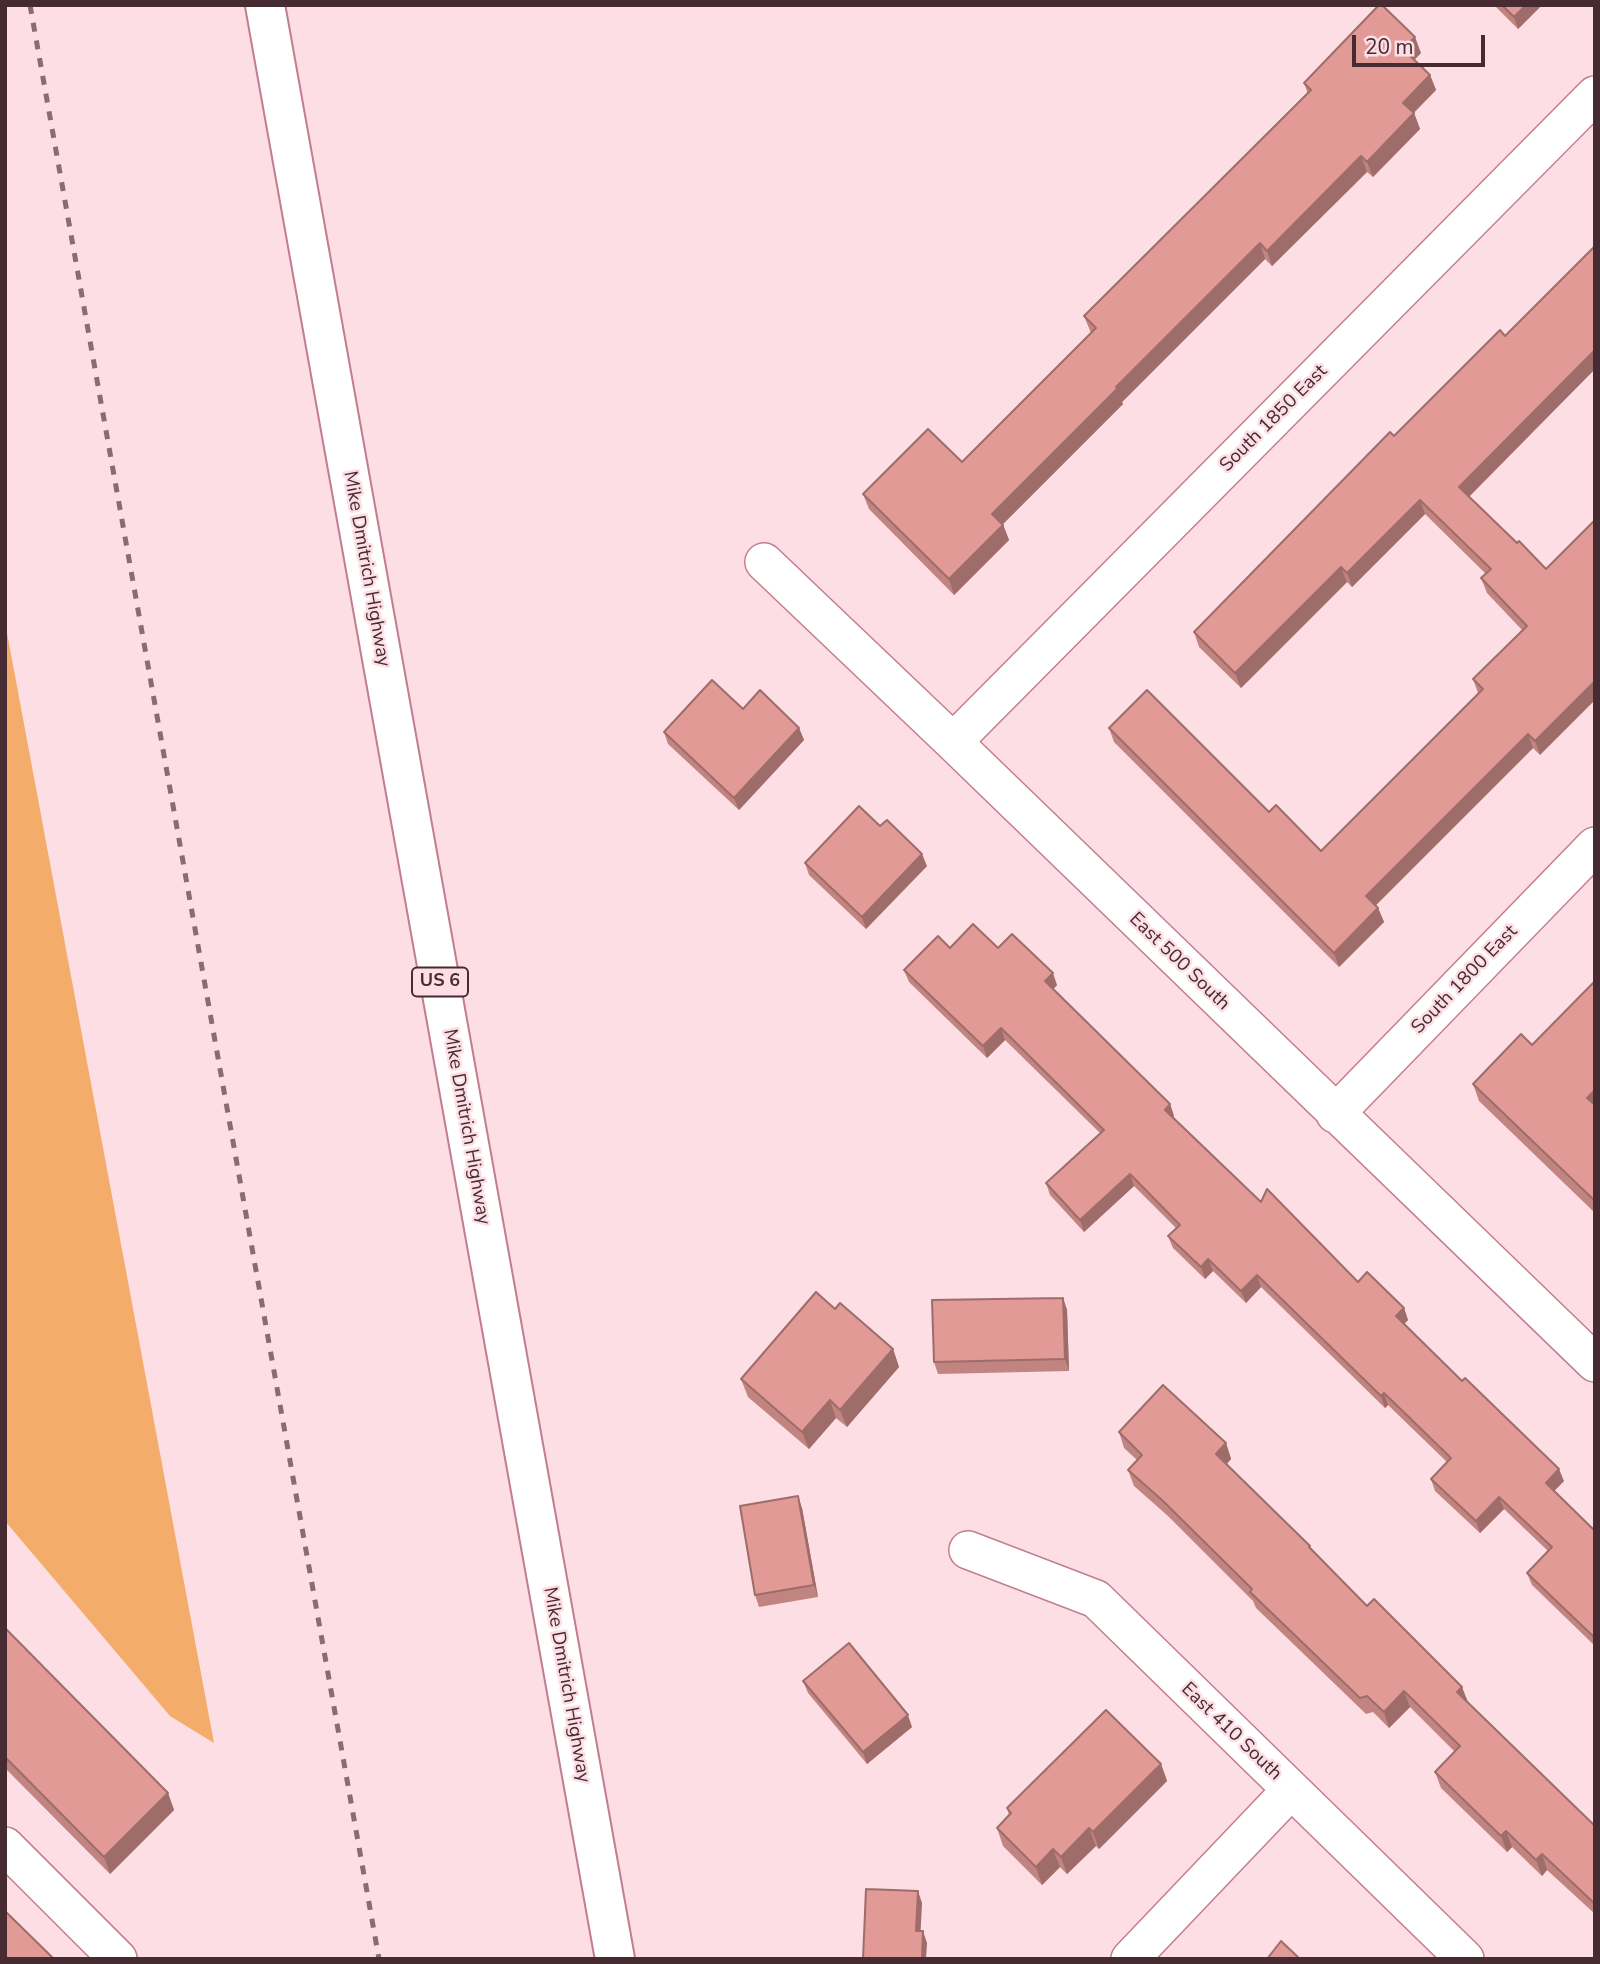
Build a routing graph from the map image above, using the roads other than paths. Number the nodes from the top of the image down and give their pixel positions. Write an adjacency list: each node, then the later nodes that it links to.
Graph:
1 (265, 5): 12 (highway, Mike Dmitrich Highway / US 6)
2 (1595, 95): 4 (street, South 1850 East)
3 (764, 562): 4 (street, East 500 South)
4 (953, 742): 6 (street, East 500 South)
5 (1595, 846): 6 (street, South 1800 East)
6 (1335, 1114): 7 (street, East 500 South)
7 (1595, 1363)
8 (968, 1550): 9 (street, East 410 South)
9 (1291, 1790): 13 (street); 14 (street, East 410 South)
10 (5, 1846): 11 (street)
11 (118, 1959)
12 (615, 1959)
13 (1130, 1959)
14 (1465, 1959)

